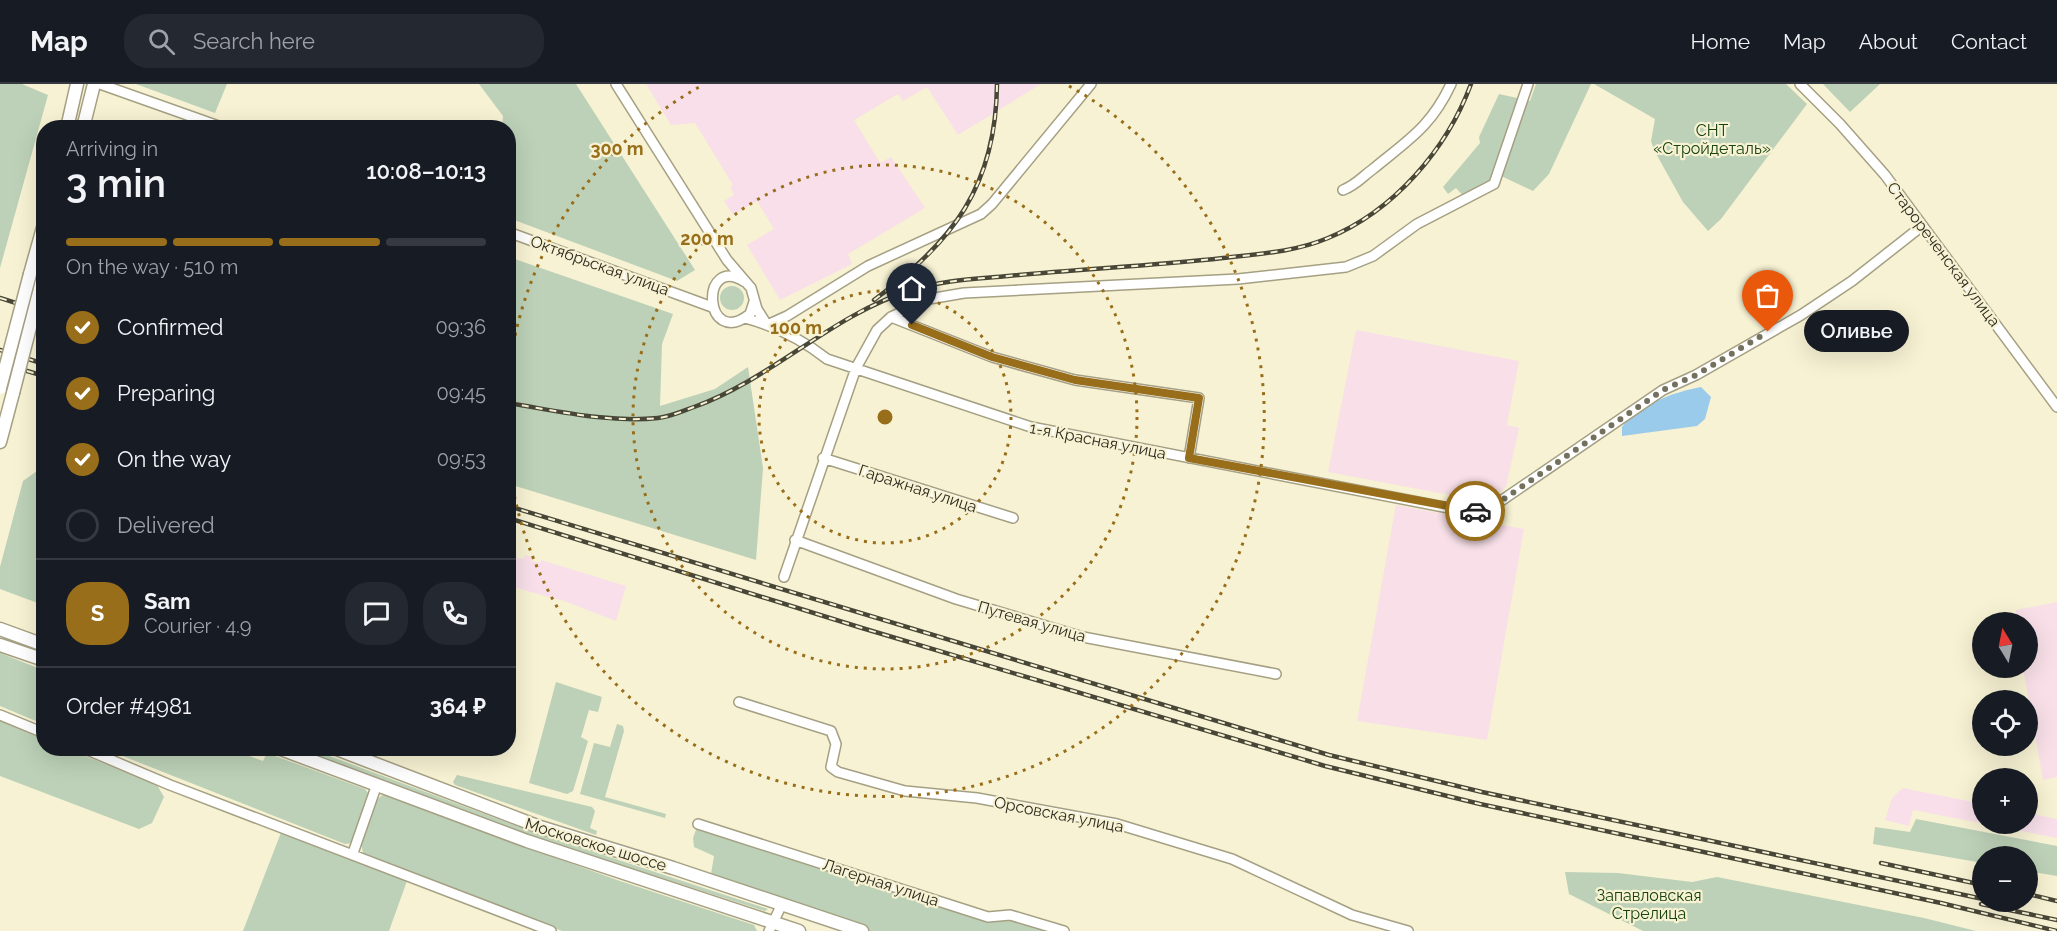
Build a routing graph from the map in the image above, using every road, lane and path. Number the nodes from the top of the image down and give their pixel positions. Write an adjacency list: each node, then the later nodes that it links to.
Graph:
1 (77, 84): 9 (main road)
2 (94, 84): 10 (main road)
3 (100, 84): 11 (street)
4 (616, 84): 16 (street)
5 (1091, 84): 26 (street)
6 (1451, 84): 12 (street)
7 (1528, 84): 24 (street)
8 (1800, 84): 13 (street, Старореченская улица)
9 (69, 120)
10 (85, 120)
11 (201, 120)
12 (1343, 190)
13 (1922, 226): 29 (street, Старореченская улица); 32 (street, 1-я Красная улица)
14 (516, 235): 20 (street, Октябрьская улица)
15 (36, 253): 28 (main road, bridge)
16 (727, 260): 17 (street); 18 (street)
17 (726, 278): 18 (street); 19 (street)
18 (747, 283): 21 (street)
19 (711, 293): 20 (street, Октябрьская улица); 23 (street)
20 (691, 299): 23 (street, Октябрьская улица)
21 (754, 302): 25 (street); 26 (street)
22 (36, 304): 30 (main road, bridge)
23 (712, 307): 25 (street)
24 (891, 317): 27 (street); 32 (street)
25 (745, 318): 26 (street, 1-я Красная улица)
26 (767, 325): 27 (street, 1-я Красная улица)
27 (856, 368): 31 (street); 32 (street, 1-я Красная улица)
28 (0, 388)
29 (2057, 407)
30 (0, 442)
31 (823, 458): 33 (street, Гаражная улица); 34 (street)
32 (1189, 458)
33 (1013, 518)
34 (795, 540): 35 (street); 40 (street, Путевая улица)
35 (784, 576)
36 (0, 628): 37 (main road)
37 (36, 642)
38 (0, 645): 39 (main road)
39 (36, 657)
40 (1276, 674)
41 (739, 702): 56 (street, Орсовская улица)
42 (0, 715): 43 (street)
43 (36, 730)
44 (101, 756): 49 (street)
45 (298, 756): 47 (main road, Московское шоссе)
46 (355, 756): 50 (main road, Московское шоссе)
47 (376, 787): 49 (street); 51 (main road, Московское шоссе)
48 (699, 824): 55 (street, Лагерная улица)
49 (353, 853): 52 (street)
50 (782, 904): 51 (street); 54 (main road, Московское шоссе)
51 (771, 927): 53 (main road, Московское шоссе)
52 (550, 931)
53 (799, 931)
54 (862, 931)
55 (1064, 931)
56 (1408, 931)

